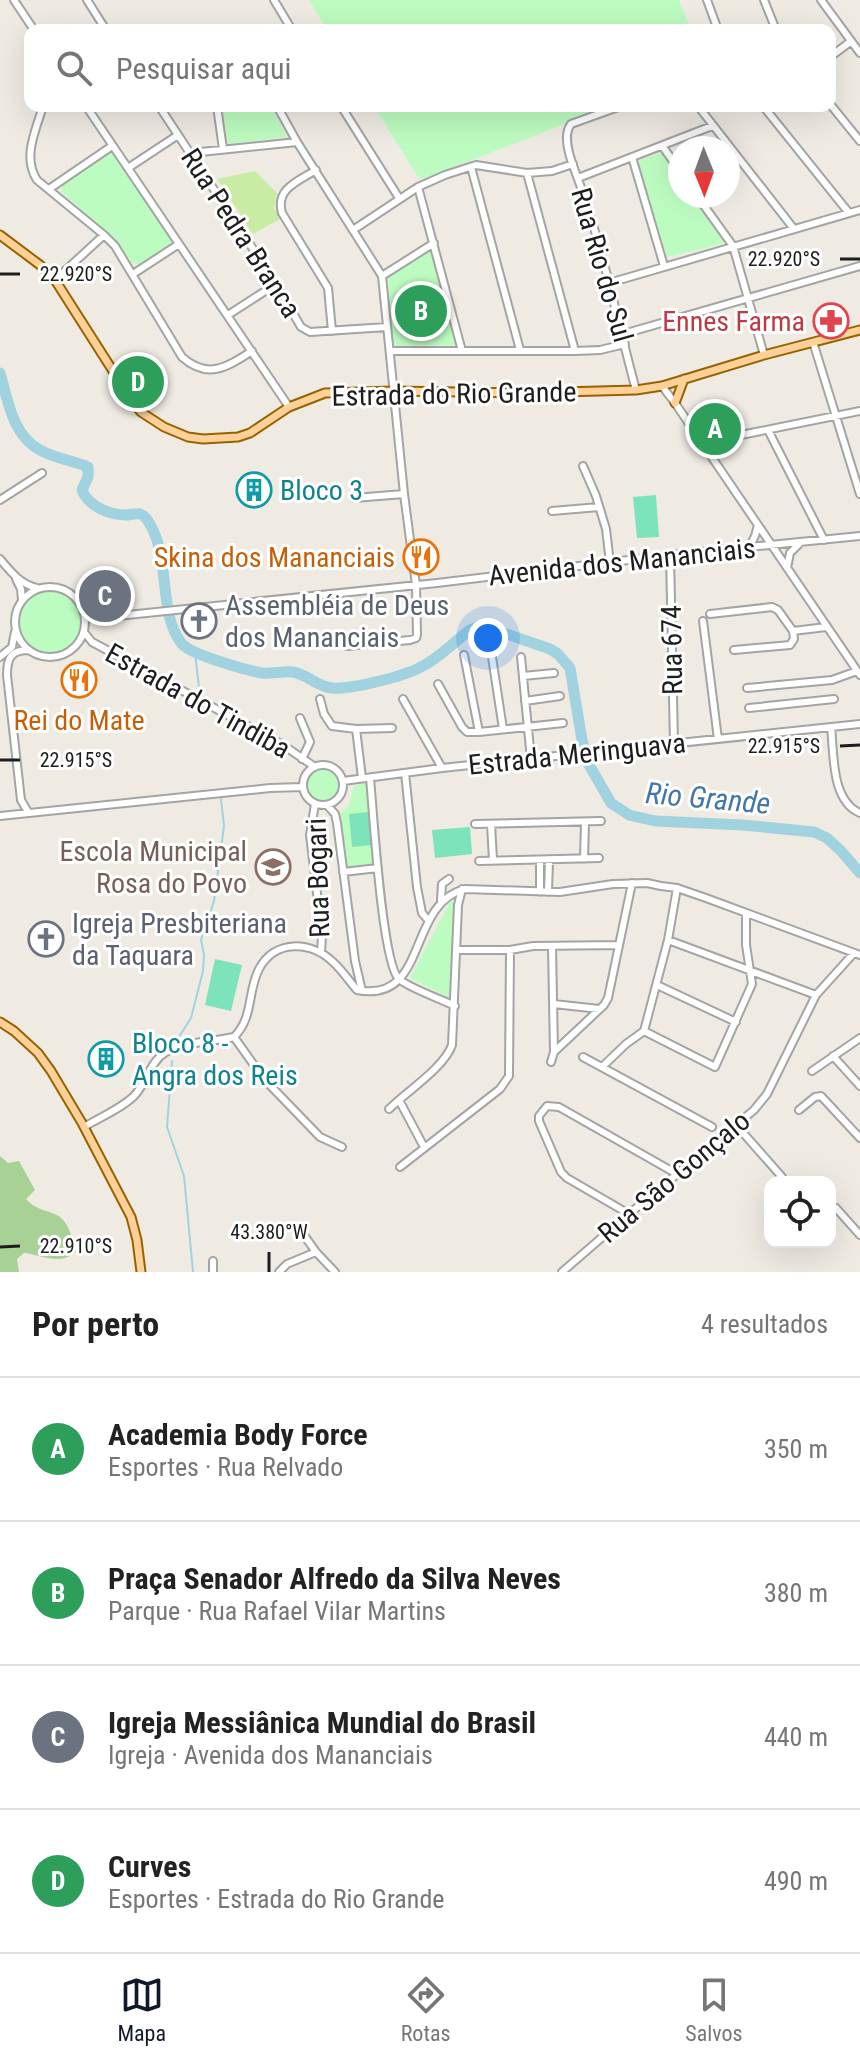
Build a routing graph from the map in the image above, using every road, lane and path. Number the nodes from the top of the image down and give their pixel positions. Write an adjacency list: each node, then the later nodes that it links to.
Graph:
1 (14, 0): 7 (street)
2 (87, 0): 9 (street)
3 (274, 0): 10 (street)
4 (707, 0): 11 (street)
5 (764, 0): 12 (street)
6 (821, 0): 13 (street)
7 (20, 4): 8 (street)
8 (31, 24)
9 (102, 24)
10 (288, 24)
11 (716, 24)
12 (774, 24)
13 (850, 42): 14 (street); 15 (street)
14 (836, 52)
15 (860, 53)
16 (836, 111): 28 (street)
17 (41, 112): 43 (street)
18 (90, 112): 30 (street)
19 (163, 112): 27 (street, Rua Pedra Branca)
20 (218, 112): 32 (street)
21 (280, 112): 29 (street)
22 (345, 112): 44 (street)
23 (604, 112): 36 (street, Rua Rio do Sul)
24 (702, 112): 26 (street)
25 (768, 112): 47 (street)
26 (712, 126): 31 (street); 48 (street)
27 (178, 135): 33 (street, Rua Pedra Branca); 38 (street)
28 (860, 141)
29 (297, 142): 32 (street); 39 (street)
30 (112, 146): 38 (street); 43 (street)
31 (663, 147): 34 (street); 35 (street)
32 (223, 149): 33 (street)
33 (191, 153): 61 (street, Rua Pedra Branca)
34 (668, 154)
35 (632, 157): 41 (street); 55 (street)
36 (573, 164): 40 (street); 41 (street, Rua Rio do Sul)
37 (471, 167): 40 (street); 42 (street); 70 (street)
38 (128, 168): 53 (street)
39 (316, 170): 49 (street); 66 (street)
40 (527, 173): 74 (street)
41 (578, 178): 60 (street, Rua Rio do Sul)
42 (418, 187): 44 (street); 52 (street)
43 (49, 189): 51 (street)
44 (399, 198): 49 (street)
45 (706, 208): 54 (street)
46 (860, 210): 47 (street)
47 (849, 213): 48 (street)
48 (794, 229): 54 (street)
49 (353, 230): 58 (street)
50 (0, 235): 59 (main road, Estrada do Rio Grande)
51 (104, 235): 57 (street); 59 (street)
52 (434, 243): 58 (street); 73 (street)
53 (179, 244): 57 (street); 63 (street)
54 (733, 246): 55 (street); 62 (street)
55 (664, 266): 60 (street)
56 (860, 266): 62 (street)
57 (133, 274): 71 (street)
58 (382, 276): 64 (street)
59 (55, 280): 81 (main road, Estrada do Rio Grande)
60 (609, 283): 67 (street, Rua Rio do Sul)
61 (276, 284): 63 (street); 66 (street, Rua Pedra Branca)
62 (749, 298): 67 (street); 75 (street)
63 (228, 315): 71 (street)
64 (387, 327): 66 (street, Rua Pedra Branca); 72 (street)
65 (860, 330): 68 (main road, Estrada do Rio Grande)
66 (332, 331)
67 (623, 334): 69 (street, Rua Rio do Sul)
68 (813, 342): 75 (main road, Estrada do Rio Grande); 83 (street)
69 (625, 344): 74 (street); 78 (street, Rua Rio do Sul)
70 (520, 350): 73 (street); 74 (street)
71 (252, 351): 81 (street)
72 (390, 351): 73 (street); 79 (street)
73 (462, 351)
74 (575, 351)
75 (764, 355): 76 (main road, Estrada do Rio Grande)
76 (684, 379): 77 (main road, Estrada do Rio Grande); 80 (main road)
77 (662, 386): 78 (main road, Estrada do Rio Grande); 80 (street)
78 (636, 390): 79 (main road, Estrada do Rio Grande)
79 (393, 391): 81 (main road, Estrada do Rio Grande); 88 (street)
80 (675, 403): 85 (street)
81 (289, 407)
82 (860, 411): 83 (street)
83 (837, 415): 84 (street); 89 (street)
84 (768, 430): 85 (street); 96 (street)
85 (706, 448): 94 (street)
86 (583, 466): 92 (street)
87 (42, 473): 91 (street)
88 (404, 494): 90 (street); 105 (street)
89 (860, 494)
90 (354, 498)
91 (0, 500)
92 (599, 507): 93 (street); 102 (street)
93 (552, 511)
94 (758, 525): 98 (street); 99 (street)
95 (860, 536): 96 (street, Avenida dos Mananciais)
96 (824, 540): 97 (street, Avenida dos Mananciais)
97 (801, 542): 98 (street, Avenida dos Mananciais); 103 (street)
98 (772, 546): 99 (street, Avenida dos Mananciais); 103 (street)
99 (749, 548): 100 (street, Avenida dos Mananciais)
100 (670, 555): 102 (street, Avenida dos Mananciais); 150 (street, Rua 674)
101 (0, 559): 104 (street)
102 (610, 563): 105 (street, Avenida dos Mananciais)
103 (787, 568): 112 (street)
104 (14, 576): 106 (street); 107 (street)
105 (416, 585): 110 (street, Avenida dos Mananciais); 118 (street)
106 (37, 589): 107 (street); 108 (street)
107 (22, 600): 113 (street)
108 (85, 614): 110 (street, Avenida dos Mananciais); 114 (street)
109 (710, 614): 115 (street)
110 (98, 618): 114 (street, Avenida dos Mananciais)
111 (703, 621): 149 (street)
112 (826, 627): 115 (street); 127 (street)
113 (15, 628): 119 (street); 122 (street)
114 (85, 630): 116 (street, Estrada do Tindiba); 117 (street)
115 (793, 631): 120 (street)
116 (92, 642): 117 (street, Estrada do Tindiba); 152 (street, Estrada do Tindiba)
117 (79, 643): 119 (street)
118 (347, 646)
119 (29, 650): 128 (street)
120 (734, 650)
121 (464, 655): 148 (street)
122 (0, 657)
123 (492, 657): 147 (street)
124 (521, 657): 129 (street)
125 (0, 666): 128 (street)
126 (554, 673): 129 (street)
127 (859, 673): 131 (street)
128 (7, 675): 161 (street)
129 (523, 676): 137 (street)
130 (438, 684): 148 (street)
131 (790, 684): 132 (street); 138 (street)
132 (747, 688)
133 (560, 696): 137 (street)
134 (320, 699): 146 (street)
135 (403, 699): 154 (street)
136 (834, 699): 138 (street)
137 (525, 701): 143 (street)
138 (792, 703): 139 (street)
139 (749, 708)
140 (300, 718): 152 (street)
141 (563, 723): 143 (street)
142 (860, 724): 144 (street, Estrada Meringuava)
143 (528, 727): 147 (street); 151 (street)
144 (831, 727): 149 (street, Estrada Meringuava); 165 (street)
145 (392, 728): 146 (street)
146 (356, 729): 157 (street)
147 (503, 729): 148 (street)
148 (479, 732)
149 (718, 739): 150 (street, Estrada Meringuava)
150 (674, 744): 151 (street, Estrada Meringuava)
151 (531, 759): 154 (street, Estrada Meringuava)
152 (303, 760): 153 (street, Estrada do Tindiba); 155 (street, Estrada do Tindiba)
153 (315, 767): 155 (street); 159 (street)
154 (442, 768): 156 (street, Estrada Meringuava)
155 (308, 772): 160 (street)
156 (405, 773): 158 (street, Estrada Meringuava); 188 (street)
157 (362, 778): 158 (street, Estrada Meringuava); 159 (street, Estrada Meringuava)
158 (370, 778): 178 (street)
159 (343, 781): 163 (street)
160 (303, 787): 162 (street); 164 (street)
161 (21, 800): 164 (street); 166 (street)
162 (315, 804): 163 (street); 197 (street, Rua Bogari)
163 (327, 805): 179 (street)
164 (29, 813): 166 (street)
165 (860, 813)
166 (14, 814): 167 (street)
167 (0, 816)
168 (601, 821): 169 (street)
169 (585, 822): 171 (street); 173 (street)
170 (475, 824): 171 (street)
171 (491, 824): 174 (street)
172 (599, 858): 173 (street)
173 (584, 859): 176 (street)
174 (493, 860): 175 (street); 177 (street)
175 (540, 860): 176 (street); 184 (street)
176 (549, 860): 184 (street)
177 (479, 861)
178 (378, 868): 179 (street); 202 (street)
179 (343, 872): 199 (street)
180 (449, 879): 186 (street)
181 (632, 883): 182 (street); 184 (street); 193 (street)
182 (677, 888): 189 (street); 192 (street)
183 (462, 889): 184 (street); 185 (street); 187 (street)
184 (544, 892)
185 (452, 893): 186 (street); 187 (street)
186 (441, 902): 190 (street)
187 (458, 905): 195 (street)
188 (422, 913): 190 (street); 191 (street)
189 (746, 914): 198 (street); 200 (street)
190 (429, 921): 191 (street)
191 (422, 934): 202 (street)
192 (668, 940): 200 (street); 203 (street)
193 (619, 945): 194 (street); 208 (street)
194 (552, 946): 196 (street); 206 (street)
195 (457, 950): 196 (street); 207 (street)
196 (510, 950): 229 (street)
197 (321, 953): 201 (street); 212 (street)
198 (857, 954): 205 (street, Rua São Gonçalo)
199 (355, 961): 201 (street); 204 (street)
200 (748, 969): 205 (street); 210 (street)
201 (342, 972): 204 (street)
202 (399, 980): 204 (street); 207 (street)
203 (657, 985): 210 (street); 211 (street)
204 (362, 991)
205 (816, 995): 224 (street, Rua São Gonçalo)
206 (554, 1004): 208 (street); 214 (street)
207 (455, 1006): 221 (street)
208 (599, 1009): 214 (street)
209 (0, 1022): 225 (main road)
210 (736, 1022): 211 (street)
211 (644, 1031): 218 (street)
212 (234, 1037): 225 (street); 228 (street)
213 (860, 1038): 215 (street)
214 (554, 1052): 217 (street)
215 (833, 1056): 219 (street); 220 (street)
216 (583, 1057): 218 (street)
217 (551, 1062)
218 (602, 1067): 226 (street)
219 (812, 1071)
220 (860, 1086)
221 (399, 1100): 222 (street); 229 (street)
222 (389, 1109)
223 (799, 1110): 227 (street)
224 (737, 1126): 231 (street, Rua São Gonçalo); 232 (street)
225 (84, 1127): 239 (main road)
226 (712, 1127)
227 (860, 1138)
228 (342, 1147)
229 (424, 1147): 230 (street)
230 (400, 1167)
231 (677, 1174): 234 (street, Rua São Gonçalo); 234 (street)
232 (781, 1176)
233 (836, 1208): 236 (street)
234 (629, 1214): 243 (street, Rua São Gonçalo)
235 (301, 1231): 237 (street)
236 (860, 1235)
237 (316, 1252): 241 (street); 242 (street)
238 (213, 1261): 240 (street)
239 (141, 1272)
240 (213, 1272)
241 (279, 1272)
242 (335, 1272)
243 (562, 1272)

